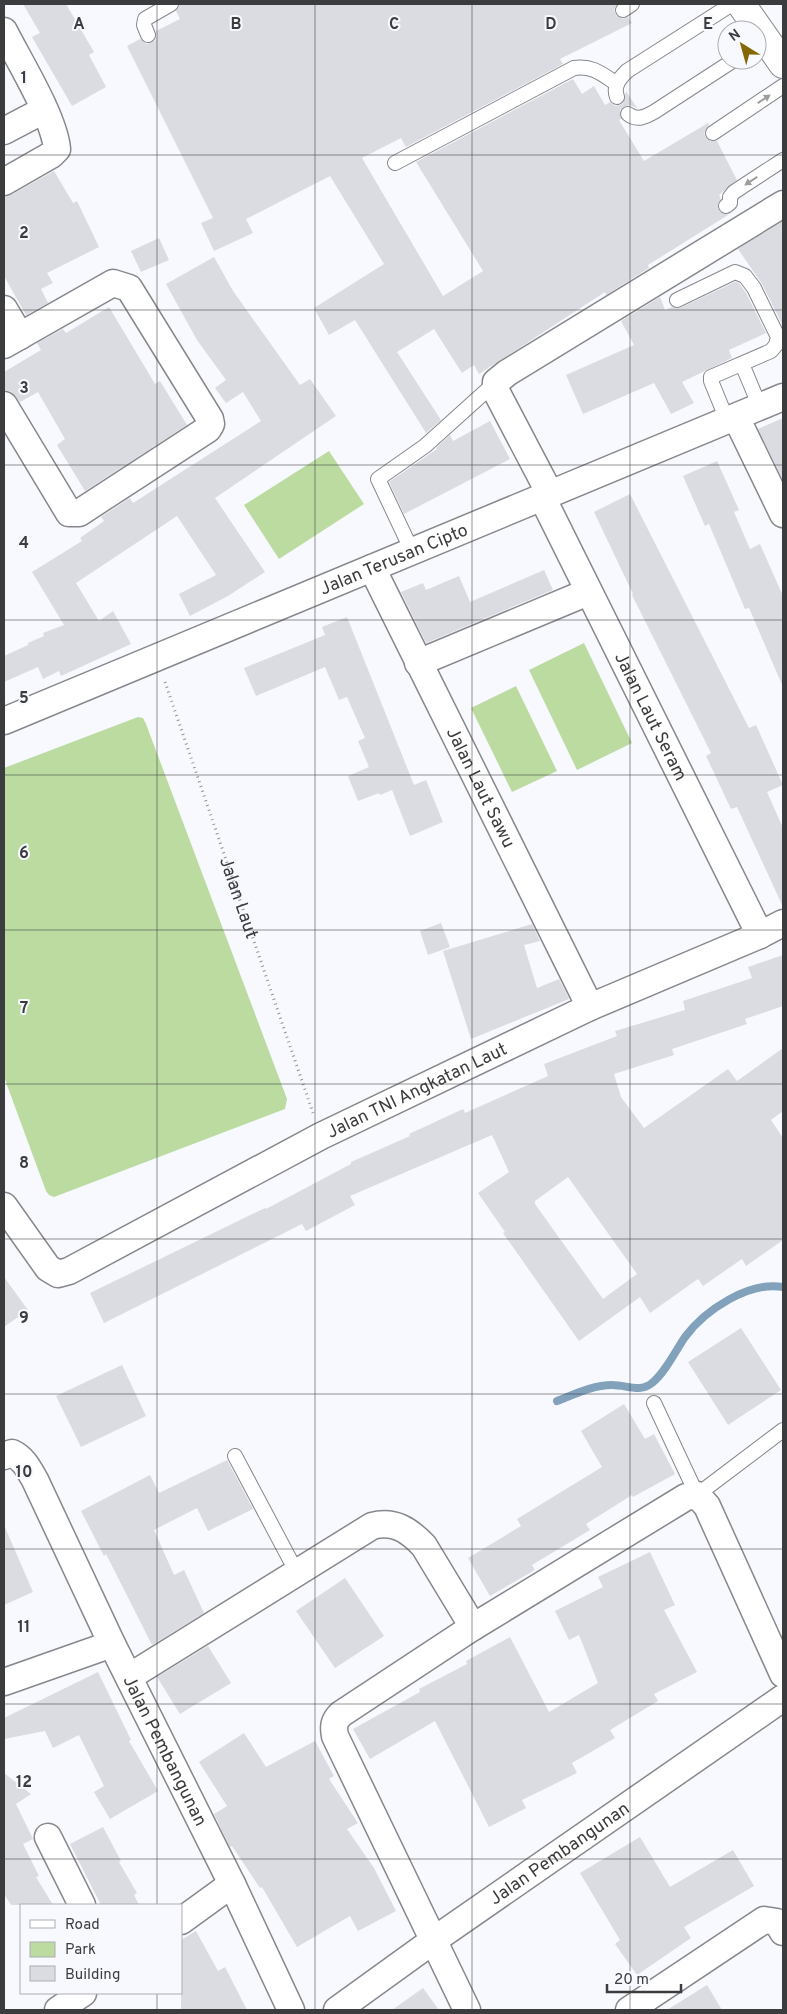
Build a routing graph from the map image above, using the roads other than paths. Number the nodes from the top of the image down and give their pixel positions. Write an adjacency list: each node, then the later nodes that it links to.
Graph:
1 (172, 4): 6 (lane)
2 (732, 4): 16 (lane)
3 (741, 4): 4 (main road)
4 (750, 20)
5 (4, 31): 11 (street)
6 (148, 35)
7 (767, 47): 8 (main road)
8 (783, 64)
9 (719, 70): 12 (lane)
10 (783, 86): 14 (lane, one-way to 10)
11 (44, 110): 13 (street); 17 (street)
12 (628, 114)
13 (4, 131)
14 (713, 133)
15 (783, 160): 19 (lane, one-way to 19)
16 (395, 163)
17 (4, 182)
18 (783, 204): 24 (street)
19 (726, 206)
20 (677, 300): 23 (lane)
21 (4, 308): 22 (street)
22 (12, 341): 26 (street)
23 (742, 364): 27 (lane); 28 (lane)
24 (496, 382): 29 (street, Jalan Laut Seram); 31 (lane)
25 (783, 397): 27 (street, Jalan Terusan Cipto)
26 (4, 405)
27 (760, 407): 28 (street, Jalan Terusan Cipto)
28 (731, 419): 29 (street, Jalan Terusan Cipto); 30 (street)
29 (546, 496): 31 (street, Jalan Terusan Cipto); 33 (street, Jalan Laut Seram)
30 (783, 514)
31 (412, 551): 32 (street, Jalan Terusan Cipto)
32 (372, 568): 34 (street, Jalan Laut Sawu); 35 (street, Jalan Terusan Cipto)
33 (588, 592): 34 (street); 37 (street, Jalan Laut Seram)
34 (418, 663): 38 (street, Jalan Laut Sawu)
35 (4, 721)
36 (783, 923): 37 (street, Jalan TNI Angkatan Laut)
37 (760, 935): 38 (street, Jalan TNI Angkatan Laut)
38 (590, 1007): 39 (street, Jalan TNI Angkatan Laut)
39 (4, 1206)
40 (654, 1403): 44 (lane)
41 (783, 1430): 44 (lane)
42 (4, 1456): 47 (street, Jalan Pembangunan)
43 (235, 1456): 45 (lane)
44 (697, 1495): 46 (street); 48 (street)
45 (296, 1571): 46 (street); 49 (street)
46 (473, 1627): 59 (street)
47 (112, 1644): 49 (street, Jalan Pembangunan); 50 (street)
48 (783, 1674)
49 (129, 1676): 55 (street, Jalan Pembangunan)
50 (4, 1682)
51 (783, 1698): 52 (street, Jalan Pembangunan)
52 (756, 1717): 53 (street); 59 (street, Jalan Pembangunan)
53 (783, 1720)
54 (48, 1837): 56 (street)
55 (232, 1884): 57 (street); 62 (street, Jalan Pembangunan)
56 (82, 1904)
57 (182, 1920)
58 (783, 1932): 65 (street)
59 (434, 1940): 63 (street, Jalan Pembangunan); 64 (street)
60 (82, 1994): 61 (street)
61 (58, 2010)
62 (291, 2010)
63 (337, 2010)
64 (467, 2010)
65 (629, 2010)

